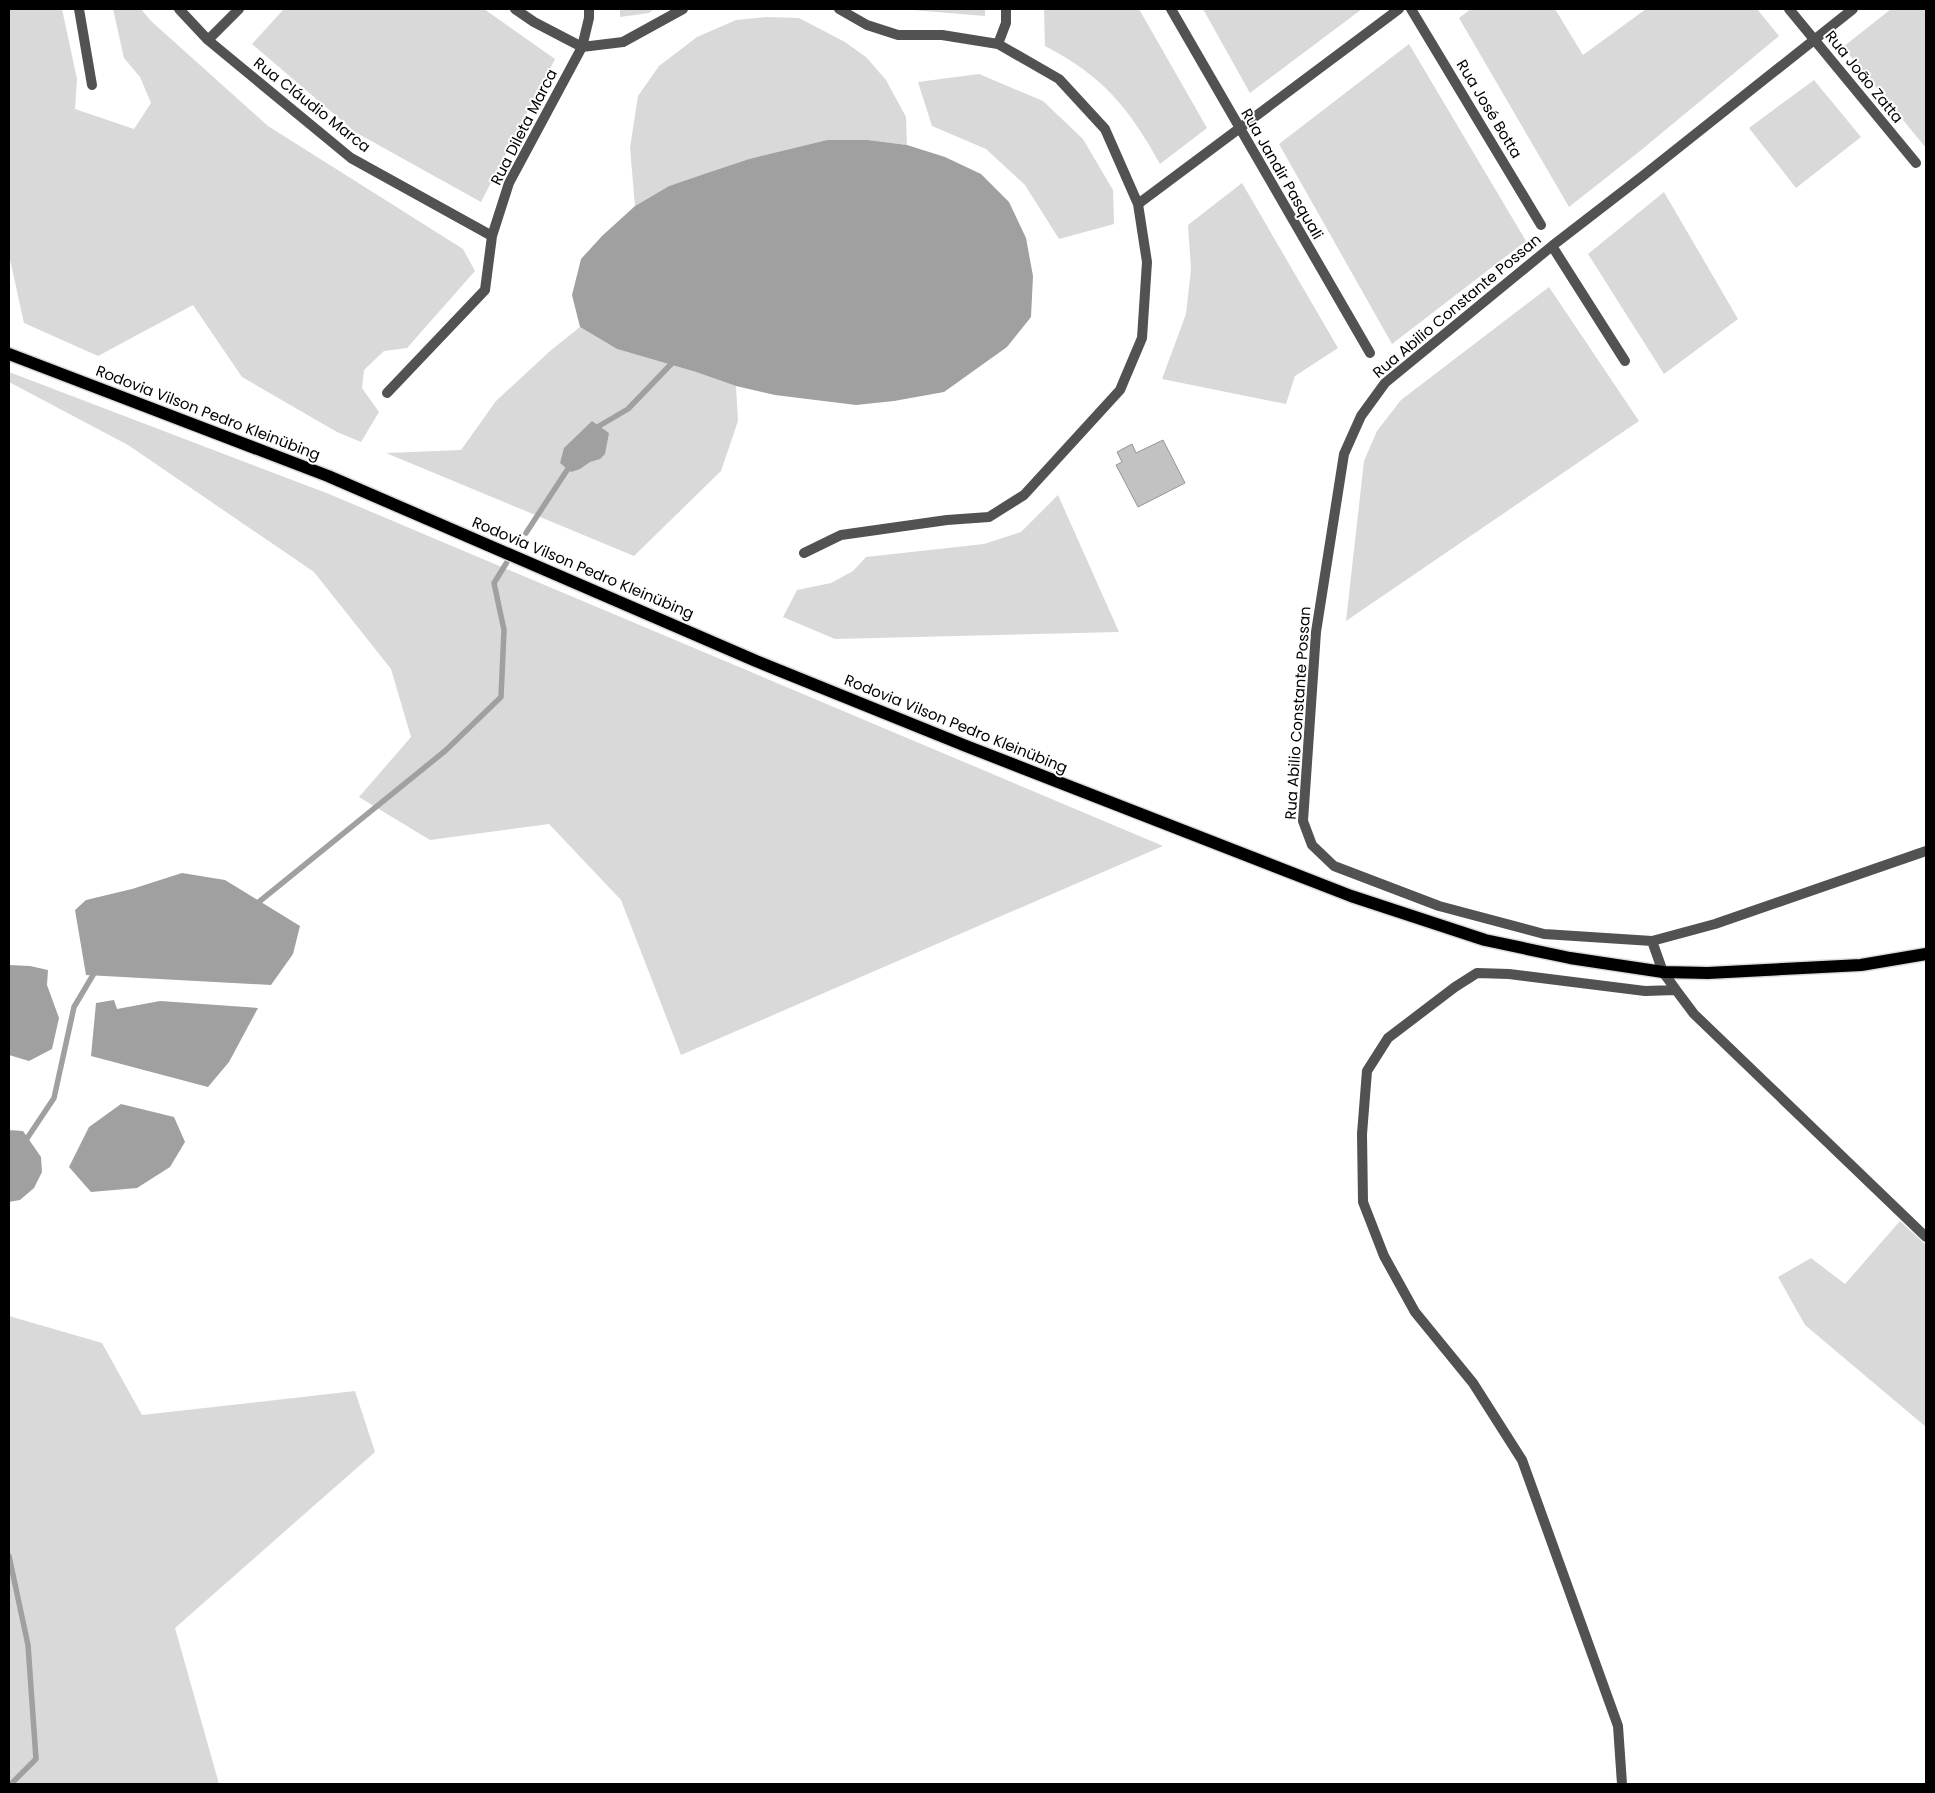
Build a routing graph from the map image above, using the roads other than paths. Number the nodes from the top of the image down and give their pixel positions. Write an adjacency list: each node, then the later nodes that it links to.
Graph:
1 (79, 9): 18 (street)
2 (179, 9): 15 (street, Rua Cláudio Marca)
3 (239, 9): 15 (street)
4 (515, 9): 17 (street)
5 (589, 9): 17 (street, Rua Dileta Marca)
6 (683, 9): 17 (street)
7 (839, 9): 16 (street)
8 (1006, 9): 16 (street)
9 (1170, 9): 19 (street, Rua Jandir Pasquali)
10 (1399, 9): 19 (street)
11 (1411, 9): 22 (street, Rua José Botta)
12 (1789, 9): 14 (street, Rua João Zatta)
13 (1853, 9): 14 (street, Rua Abilio Constante Possan)
14 (1814, 39): 20 (street, Rua João Zatta); 24 (street, Rua Abilio Constante Possan)
15 (208, 40): 23 (street, Rua Cláudio Marca)
16 (998, 44): 21 (street)
17 (582, 47): 23 (street, Rua Dileta Marca)
18 (92, 85)
19 (1239, 129): 21 (street); 25 (street, Rua Jandir Pasquali)
20 (1916, 163)
21 (1138, 204): 29 (street)
22 (1541, 225)
23 (492, 236): 28 (street, Rua Dileta Marca)
24 (1552, 246): 27 (street); 31 (street, Rua Abilio Constante Possan)
25 (1370, 353)
26 (9, 354): 33 (main road, Rodovia Vilson Pedro Kleinübing)
27 (1624, 361)
28 (387, 393)
29 (804, 553)
30 (1926, 851): 31 (street, Rua Abilio Constante Possan)
31 (1652, 941): 33 (street)
32 (1926, 954): 33 (main road, Rodovia Vilson Pedro Kleinübing)
33 (1663, 972): 34 (street)
34 (1676, 990): 35 (street); 36 (street)
35 (1926, 1237)
36 (1622, 1784)

